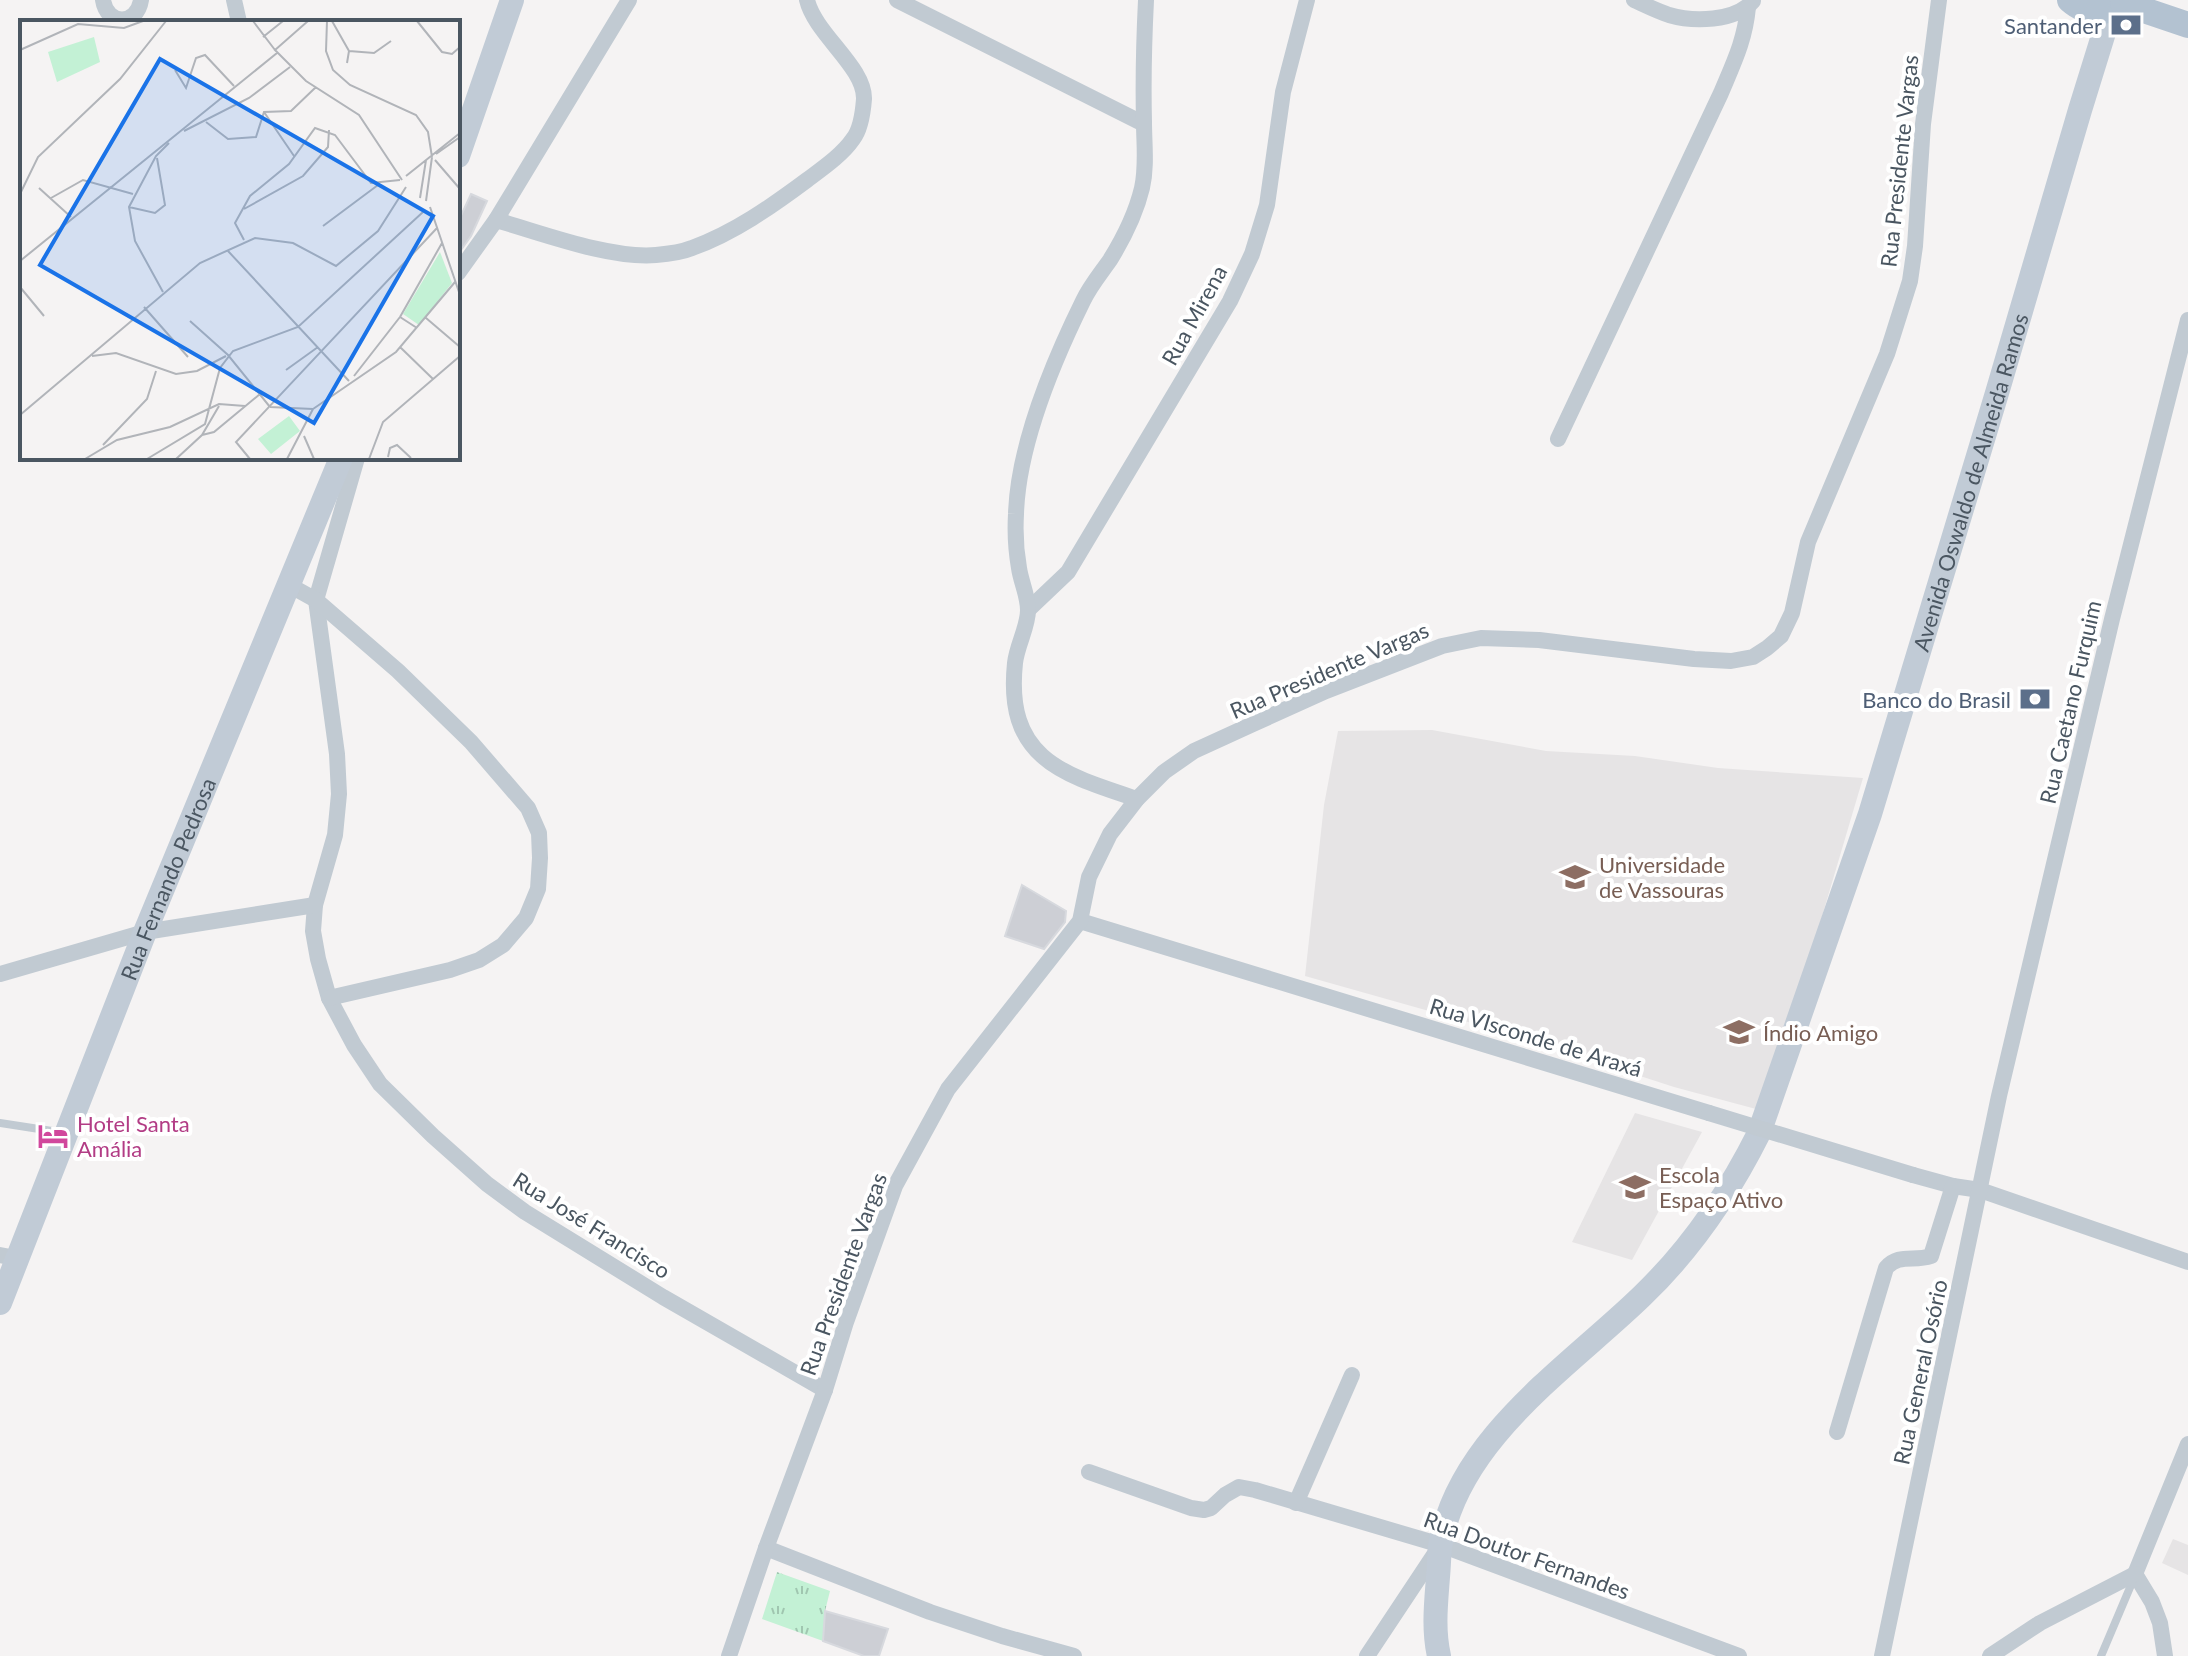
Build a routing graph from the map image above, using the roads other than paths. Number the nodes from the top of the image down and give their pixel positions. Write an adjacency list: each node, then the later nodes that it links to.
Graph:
1 (103, 0): 14 (street)
2 (234, 0): 15 (street)
3 (512, 0): 18 (street)
4 (629, 0): 19 (street)
5 (807, 0): 19 (street)
6 (897, 0): 17 (street)
7 (1146, 0): 17 (street)
8 (1307, 0): 27 (street, Rua Mirena)
9 (1634, 0): 12 (street)
10 (1939, 0): 28 (street, Rua Presidente Vargas)
11 (2070, 0): 13 (main road)
12 (1751, 3): 22 (street)
13 (2120, 4): 16 (main road); 48 (street, Avenida Oswaldo de Almeida Ramos)
14 (140, 13)
15 (239, 20)
16 (2188, 25)
17 (1144, 124): 27 (street)
18 (460, 150)
19 (496, 220): 20 (street)
20 (460, 270)
21 (2188, 320): 34 (street, Rua Caetano Furquim)
22 (1558, 439)
23 (340, 460): 25 (street, Rua Fernando Pedrosa)
24 (356, 460): 26 (street, Rua José Francisco)
25 (289, 585): 26 (street); 31 (street, Rua Fernando Pedrosa)
26 (316, 600): 29 (street, Rua José Francisco); 33 (street)
27 (1028, 610): 28 (street)
28 (1137, 799): 30 (street, Rua Presidente Vargas)
29 (315, 905): 31 (street); 33 (street, Rua José Francisco)
30 (1080, 921): 37 (street, Rua VIsconde de Araxá, bridge); 43 (street, Rua Presidente Vargas)
31 (145, 932): 32 (street); 36 (street, Rua Fernando Pedrosa)
32 (0, 974)
33 (329, 998): 43 (street, Rua José Francisco)
34 (1999, 1096): 38 (street, Rua General Osório)
35 (0, 1123): 36 (lane)
36 (66, 1133): 39 (street, Rua Fernando Pedrosa)
37 (1953, 1186): 38 (street, Rua VIsconde de Araxá); 44 (street)
38 (1980, 1190): 40 (street, Rua VIsconde de Araxá); 56 (street, Rua General Osório)
39 (8, 1254): 41 (street, Rua Fernando Pedrosa)
40 (2188, 1262)
41 (0, 1303)
42 (1352, 1375): 47 (street)
43 (825, 1390): 49 (street, Rua Presidente Vargas)
44 (1837, 1432)
45 (2188, 1444): 50 (street)
46 (1089, 1472): 47 (street, Rua Doutor Fernandes)
47 (1296, 1503): 48 (street, Rua Doutor Fernandes)
48 (1441, 1545): 53 (street); 54 (street, Avenida Oswaldo de Almeida Ramos); 55 (street, Rua Doutor Fernandes)
49 (766, 1548): 51 (street, Rua Presidente Vargas); 52 (street)
50 (2135, 1574): 57 (street); 58 (lane); 59 (street)
51 (729, 1656)
52 (1074, 1656)
53 (1367, 1656)
54 (1439, 1656)
55 (1739, 1656)
56 (1882, 1656)
57 (1990, 1656)
58 (2101, 1656)
59 (2165, 1656)

